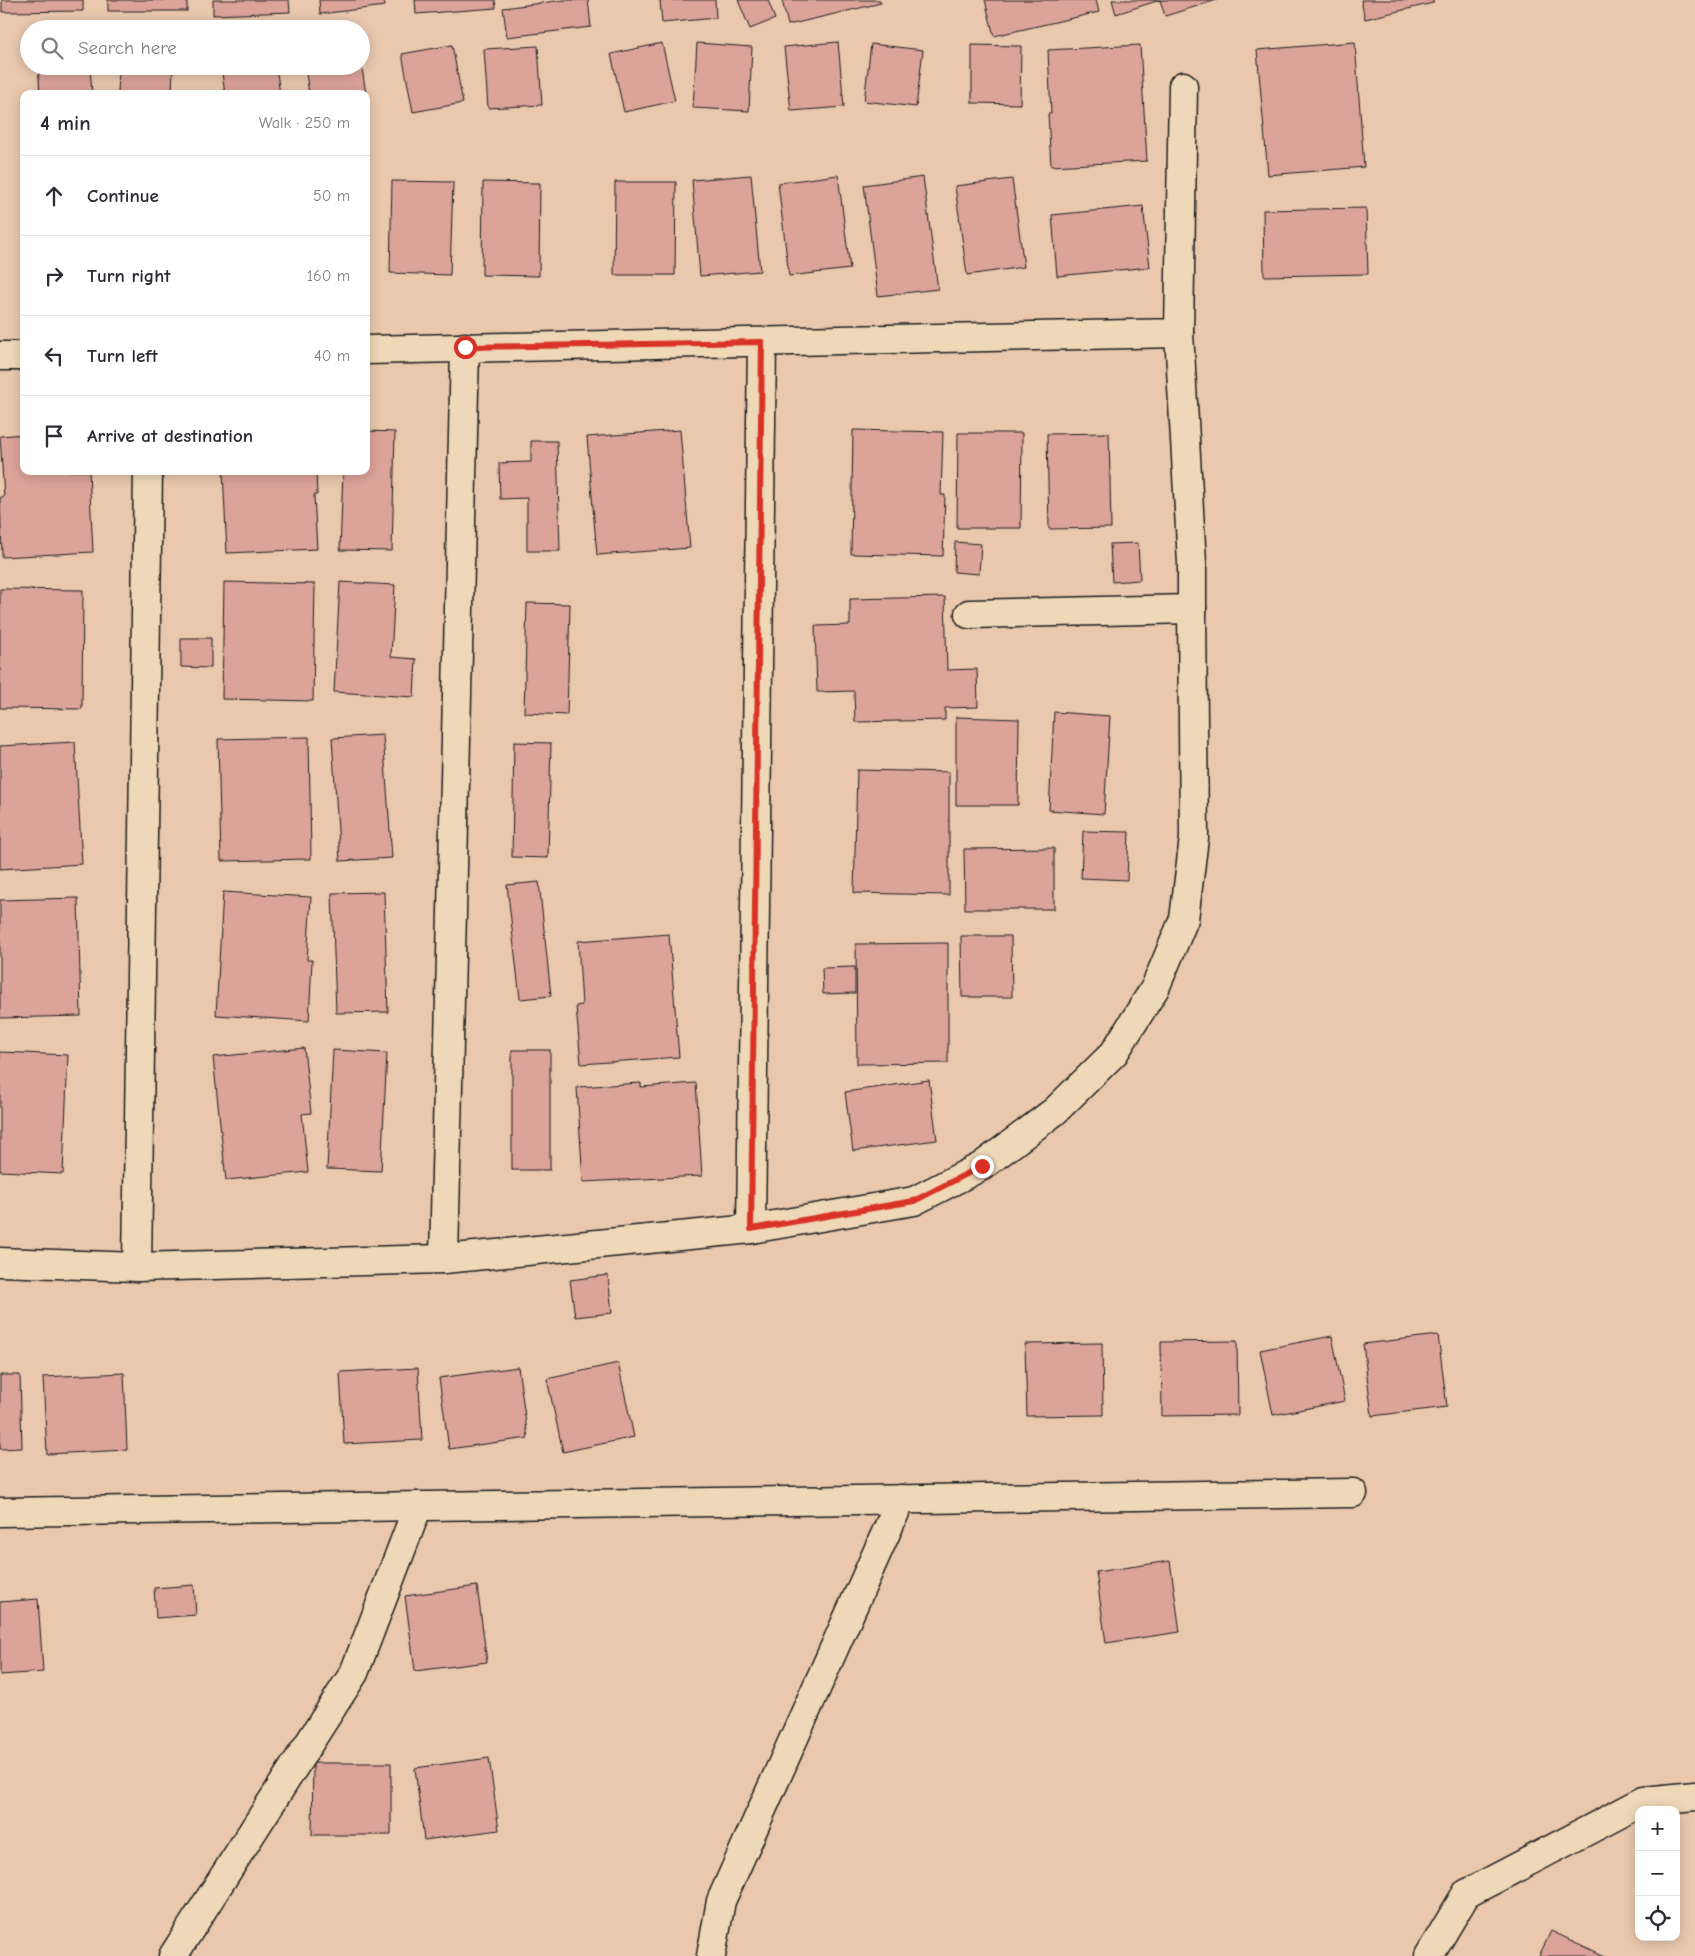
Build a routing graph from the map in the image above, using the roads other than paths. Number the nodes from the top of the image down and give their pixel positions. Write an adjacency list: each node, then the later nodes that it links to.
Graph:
1 (1182, 86): 2 (street)
2 (1179, 333): 3 (street); 9 (street)
3 (762, 342): 4 (street); 11 (street)
4 (465, 347): 5 (street); 12 (street)
5 (370, 350)
6 (0, 356): 7 (street)
7 (20, 356)
8 (148, 475): 14 (street)
9 (1192, 609): 10 (street); 11 (street)
10 (969, 614)
11 (751, 1229): 12 (street)
12 (444, 1259): 14 (street)
13 (0, 1262): 14 (street)
14 (137, 1267)
15 (1353, 1493): 16 (street)
16 (901, 1499): 17 (street); 21 (street)
17 (418, 1506): 18 (street); 20 (street)
18 (0, 1512)
19 (1695, 1796): 22 (street)
20 (173, 1956)
21 (711, 1956)
22 (1429, 1956)

